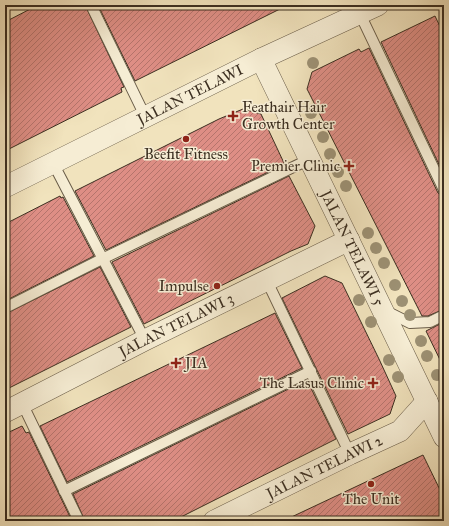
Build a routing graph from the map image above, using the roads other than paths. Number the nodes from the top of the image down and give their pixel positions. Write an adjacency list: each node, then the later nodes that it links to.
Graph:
1 (90, 5): 4 (lane)
2 (369, 8): 3 (street, JALAN TELAWI); 8 (lane)
3 (261, 59): 4 (street, JALAN TELAWI); 5 (street, JALAN TELAWI 5)
4 (145, 116): 6 (street, JALAN TELAWI)
5 (310, 159): 9 (street, JALAN TELAWI 5); 10 (lane)
6 (53, 163): 7 (street, JALAN TELAWI); 10 (lane)
7 (5, 187)
8 (444, 190)
9 (349, 240): 11 (street, JALAN TELAWI 3); 13 (street, JALAN TELAWI 5)
10 (102, 259): 12 (lane); 15 (lane)
11 (266, 279): 15 (street, JALAN TELAWI 3); 16 (lane)
12 (5, 308)
13 (383, 310): 14 (lane); 17 (street, JALAN TELAWI 5)
14 (444, 315)
15 (145, 340): 18 (street, JALAN TELAWI 3)
16 (311, 371): 20 (lane); 21 (lane)
17 (427, 401): 19 (street, JALAN TELAWI 5); 20 (street, JALAN TELAWI 2)
18 (14, 408): 21 (lane)
19 (444, 437)
20 (350, 454): 22 (street, JALAN TELAWI 2)
21 (64, 491): 23 (lane)
22 (224, 519)
23 (79, 521)

